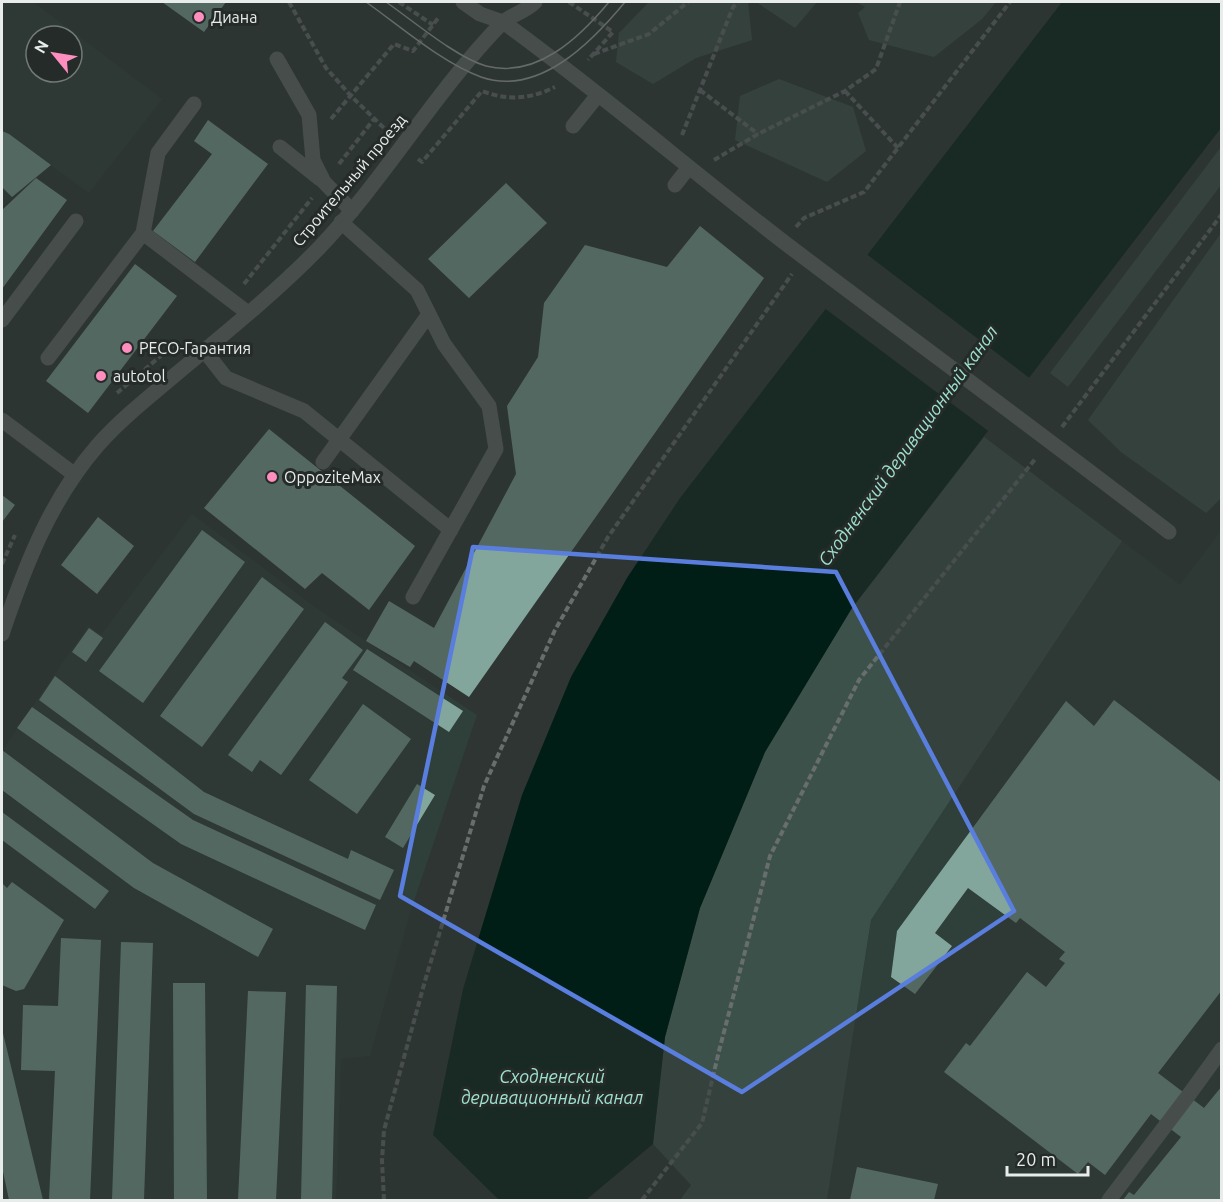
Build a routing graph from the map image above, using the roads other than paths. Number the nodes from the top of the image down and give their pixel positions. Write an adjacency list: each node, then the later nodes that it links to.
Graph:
1 (463, 2): 3 (street)
2 (535, 2): 3 (street)
3 (503, 22): 5 (street); 12 (street, Строительный проезд)
4 (277, 59): 10 (street)
5 (598, 95): 7 (street); 9 (street)
6 (194, 104): 14 (street)
7 (573, 126)
8 (280, 147): 10 (street)
9 (693, 170): 11 (street); 25 (street)
10 (324, 182): 12 (street)
11 (675, 185)
12 (346, 216): 15 (street, Строительный проезд); 16 (street)
13 (76, 221): 17 (street)
14 (143, 233): 15 (street); 19 (street)
15 (248, 313): 18 (street, Строительный проезд)
16 (429, 314): 21 (street); 24 (street)
17 (2, 320)
18 (204, 351): 21 (street); 23 (street, Строительный проезд)
19 (48, 358)
20 (2, 420): 23 (street)
21 (339, 440): 22 (street); 24 (street)
22 (323, 462)
23 (75, 475): 27 (street, Строительный проезд)
24 (451, 530): 26 (street)
25 (1169, 532)
26 (413, 597)
27 (2, 634)
28 (1221, 1049): 29 (street)
29 (1109, 1200)

